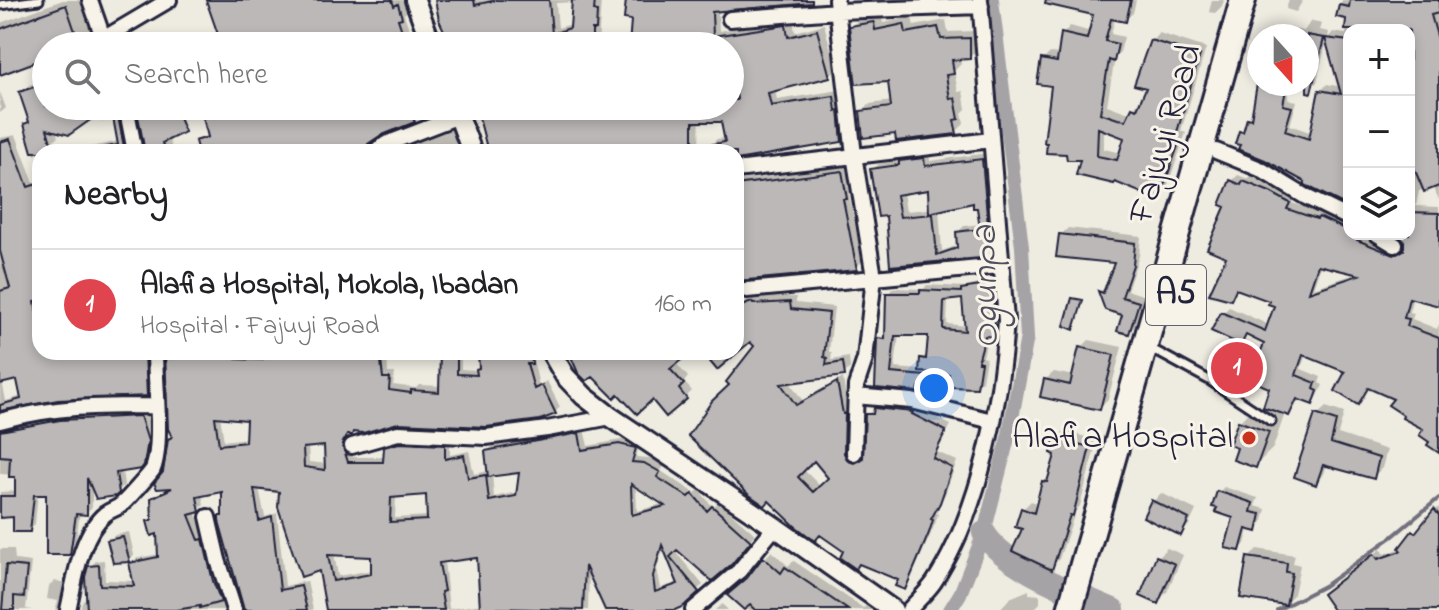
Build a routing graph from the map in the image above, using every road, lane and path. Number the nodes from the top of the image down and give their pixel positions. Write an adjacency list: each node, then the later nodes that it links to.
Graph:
1 (39, 0): 8 (lane)
2 (90, 0): 11 (street)
3 (169, 0): 12 (street)
4 (415, 0): 13 (street)
5 (1243, 0): 30 (highway, Fajuyi Road / A5)
6 (1259, 0): 21 (highway, Fajuyi Road / A5)
7 (981, 3): 9 (street); 17 (street)
8 (0, 5)
9 (837, 6): 10 (street); 22 (street)
10 (730, 19)
11 (101, 32)
12 (120, 32)
13 (427, 32)
14 (129, 120): 18 (street)
15 (438, 120): 19 (street)
16 (460, 120): 20 (street)
17 (991, 140): 22 (street); 27 (street)
18 (133, 144)
19 (386, 144)
20 (469, 144)
21 (1216, 151): 24 (street); 30 (highway, Fajuyi Road / A5)
22 (854, 155): 23 (street); 28 (street)
23 (744, 169)
24 (1343, 215)
25 (1387, 240): 26 (street)
26 (1395, 245)
27 (1000, 266): 28 (street); 37 (street)
28 (874, 277): 29 (street); 33 (street)
29 (747, 290)
30 (1152, 349): 38 (lane); 43 (highway, Fajuyi Road / A5)
31 (155, 360): 34 (street)
32 (556, 360): 35 (street)
33 (855, 396): 37 (street); 40 (street)
34 (156, 406): 36 (street); 44 (street)
35 (611, 417): 39 (street); 42 (street)
36 (0, 421)
37 (992, 421): 48 (street)
38 (1271, 421)
39 (352, 446)
40 (854, 453)
41 (208, 517): 45 (street)
42 (775, 527): 46 (street); 47 (street)
43 (1081, 601)
44 (68, 610)
45 (234, 610)
46 (693, 610)
47 (893, 610)
48 (909, 610)

